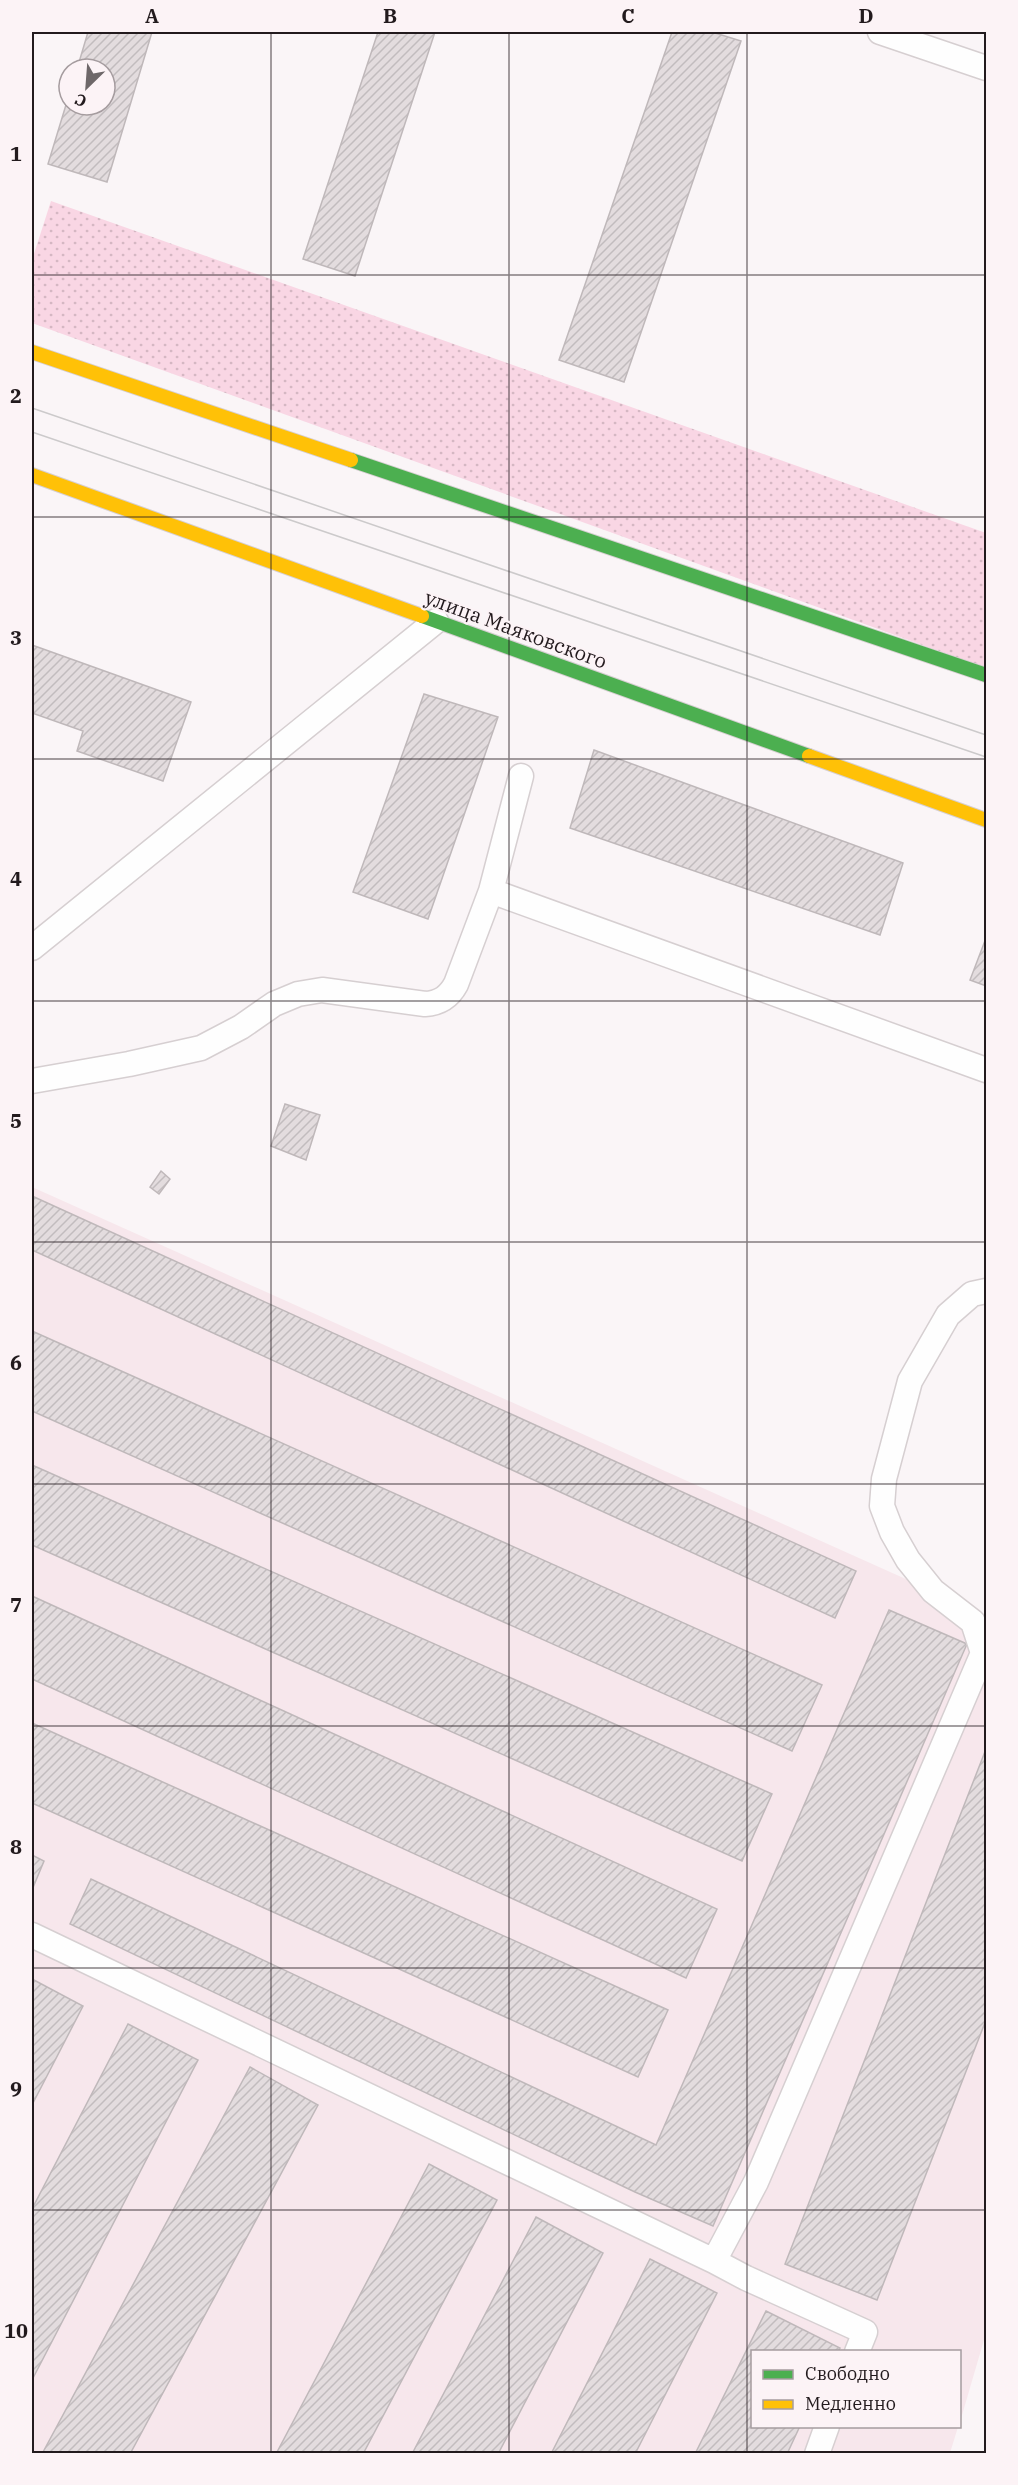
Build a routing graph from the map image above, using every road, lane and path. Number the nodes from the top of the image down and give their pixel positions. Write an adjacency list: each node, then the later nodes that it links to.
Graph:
1 (880, 32): 2 (lane)
2 (987, 68)
3 (32, 352): 6 (main road)
4 (32, 476): 5 (main road, улица Маяковского)
5 (436, 621): 8 (main road, улица Маяковского); 10 (lane)
6 (987, 675)
7 (521, 776): 9 (lane)
8 (987, 820)
9 (491, 891): 11 (lane); 12 (lane)
10 (32, 948)
11 (987, 1070)
12 (32, 1081)
13 (987, 1291): 15 (lane)
14 (32, 1935): 15 (lane)
15 (714, 2261): 16 (lane)
16 (858, 2350)
17 (827, 2428): 18 (lane)
18 (817, 2454)

